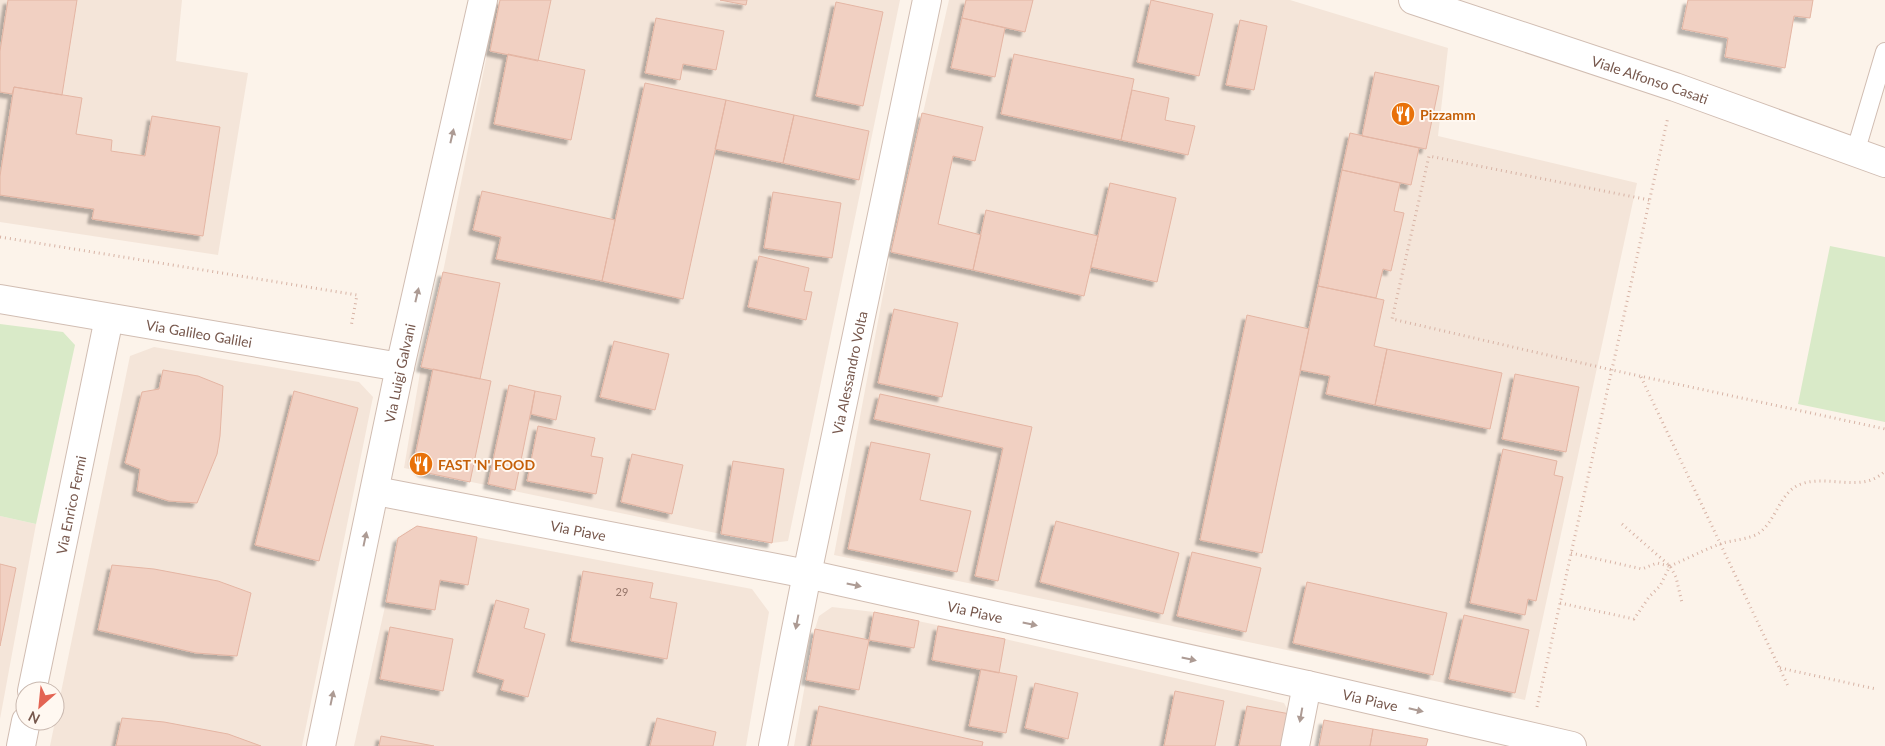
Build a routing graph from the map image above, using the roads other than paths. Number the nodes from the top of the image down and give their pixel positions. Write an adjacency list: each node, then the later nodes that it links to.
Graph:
1 (928, 0): 11 (street, Via Alessandro Volta)
2 (1412, 0): 5 (street, Viale Alfonso Casati)
3 (479, 1): 9 (street, Via Luigi Galvani, one-way to 3)
4 (1885, 52): 5 (lane)
5 (1855, 153): 6 (street, Viale Alfonso Casati)
6 (1885, 163)
7 (0, 299): 8 (street, Via Galileo Galilei)
8 (109, 318): 9 (street, Via Galileo Galilei); 12 (street, Via Enrico Fermi)
9 (400, 367): 10 (street, Via Luigi Galvani)
10 (376, 491): 11 (street, Via Piave); 16 (street, Via Luigi Galvani, one-way to 10)
11 (807, 574): 13 (street, Via Piave, one-way to 13); 17 (street, Via Alessandro Volta, one-way to 17)
12 (34, 681)
13 (1307, 685): 18 (street, one-way to 18); 19 (street, Via Piave, one-way to 19)
14 (24, 731): 15 (street)
15 (21, 746)
16 (322, 746)
17 (773, 746)
18 (1295, 746)
19 (1572, 746)

